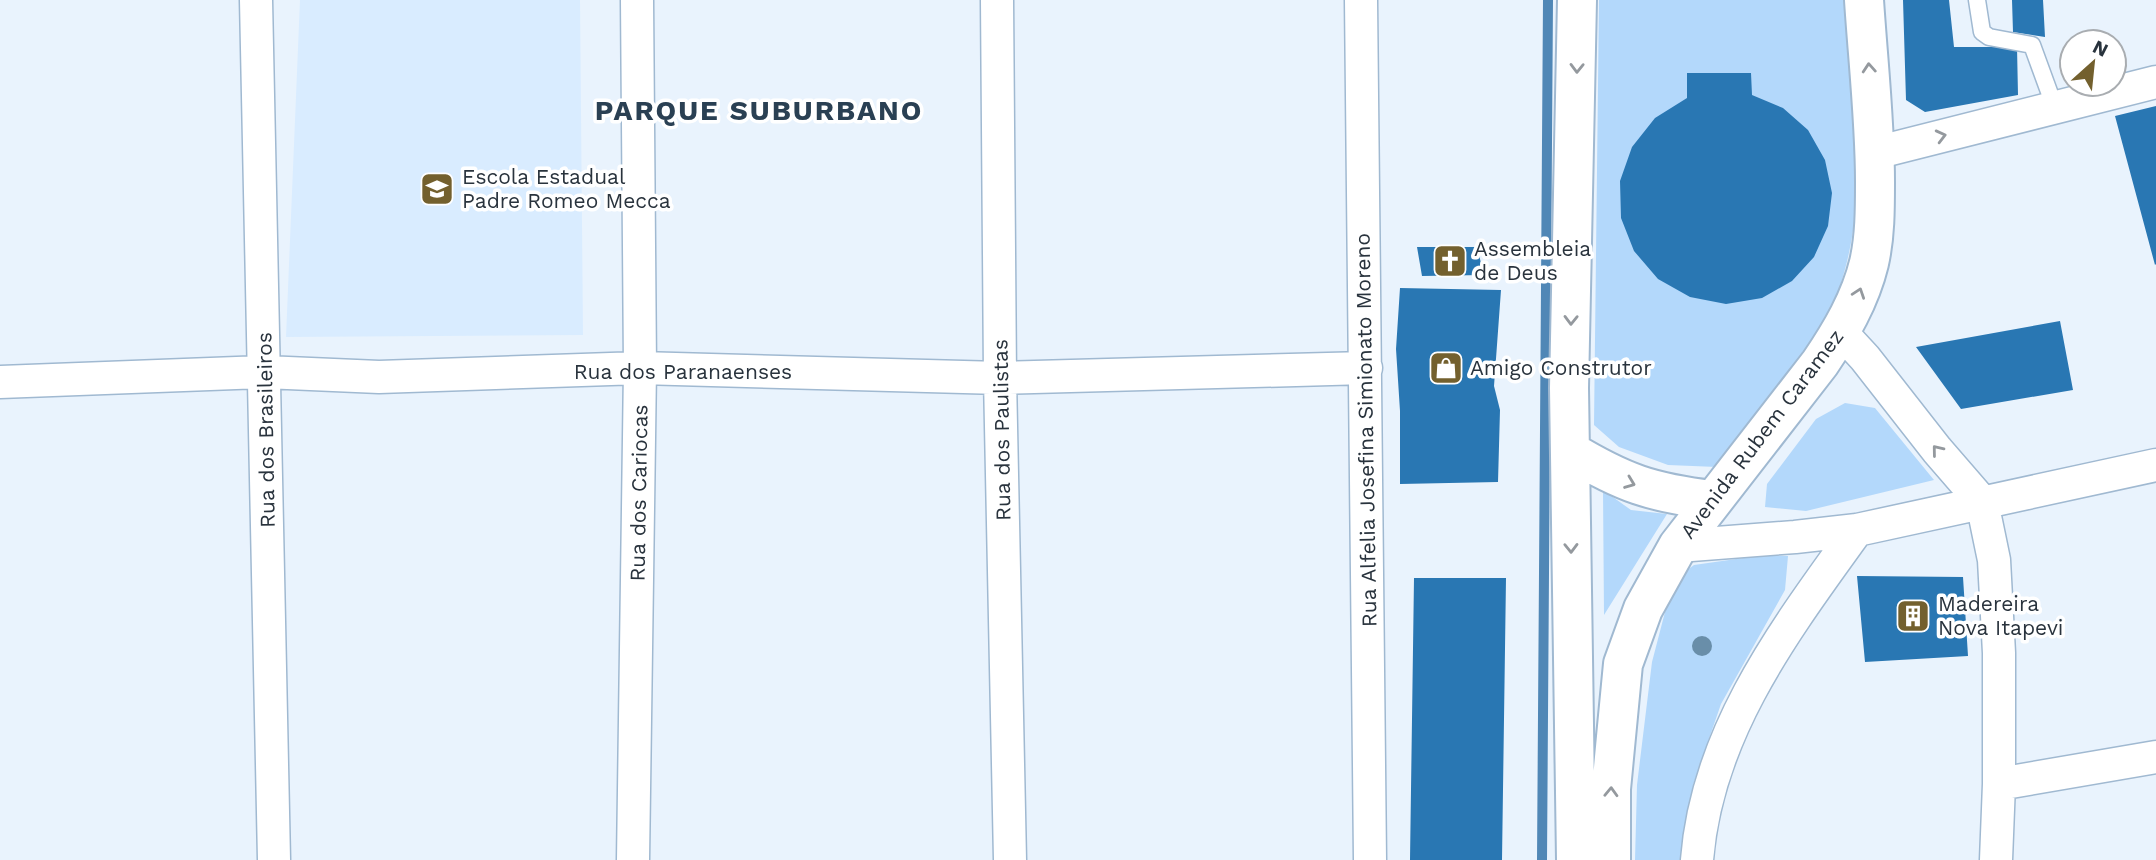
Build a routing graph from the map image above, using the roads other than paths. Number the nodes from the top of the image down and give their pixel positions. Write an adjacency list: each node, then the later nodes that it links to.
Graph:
1 (256, 0): 14 (street, Rua dos Brasileiros)
2 (637, 0): 13 (street, Rua dos Cariocas)
3 (997, 0): 15 (street, Rua dos Paulistas)
4 (1361, 0): 12 (street, Rua Alfelia Josefina Simionato Moreno)
5 (1577, 0): 17 (highway, one-way to 17)
6 (1864, 0): 10 (highway, Avenida Rubem Caramez, one-way to 6)
7 (1977, 0): 9 (lane)
8 (2156, 82): 9 (street)
9 (2055, 108): 10 (street, one-way to 9)
10 (1875, 153): 11 (highway, Avenida Rubem Caramez, one-way to 10)
11 (1841, 332): 19 (highway, Avenida Rubem Caramez); 20 (street, one-way to 11)
12 (1366, 368): 15 (street, Rua dos Paranaenses); 28 (street, Rua Alfelia Josefina Simionato Moreno)
13 (640, 369): 14 (street, Rua dos Paranaenses); 15 (street, Rua dos Paranaenses); 26 (street, Rua dos Cariocas)
14 (265, 372): 16 (street, Rua dos Paranaenses); 25 (street, Rua dos Brasileiros)
15 (1000, 378): 27 (street, Rua dos Paulistas)
16 (0, 382)
17 (1570, 451): 19 (highway, one-way to 19); 29 (highway, one-way to 29)
18 (2156, 465): 20 (street)
19 (1713, 500): 22 (highway, Avenida Rubem Caramez)
20 (1982, 502): 21 (street); 24 (street)
21 (1857, 530): 22 (street); 31 (street)
22 (1678, 546): 30 (highway, Avenida Rubem Caramez, one-way to 22)
23 (2156, 757): 24 (street)
24 (1999, 783): 32 (street)
25 (274, 860)
26 (633, 860)
27 (1010, 860)
28 (1370, 860)
29 (1576, 860)
30 (1611, 860)
31 (1697, 860)
32 (1997, 860)

